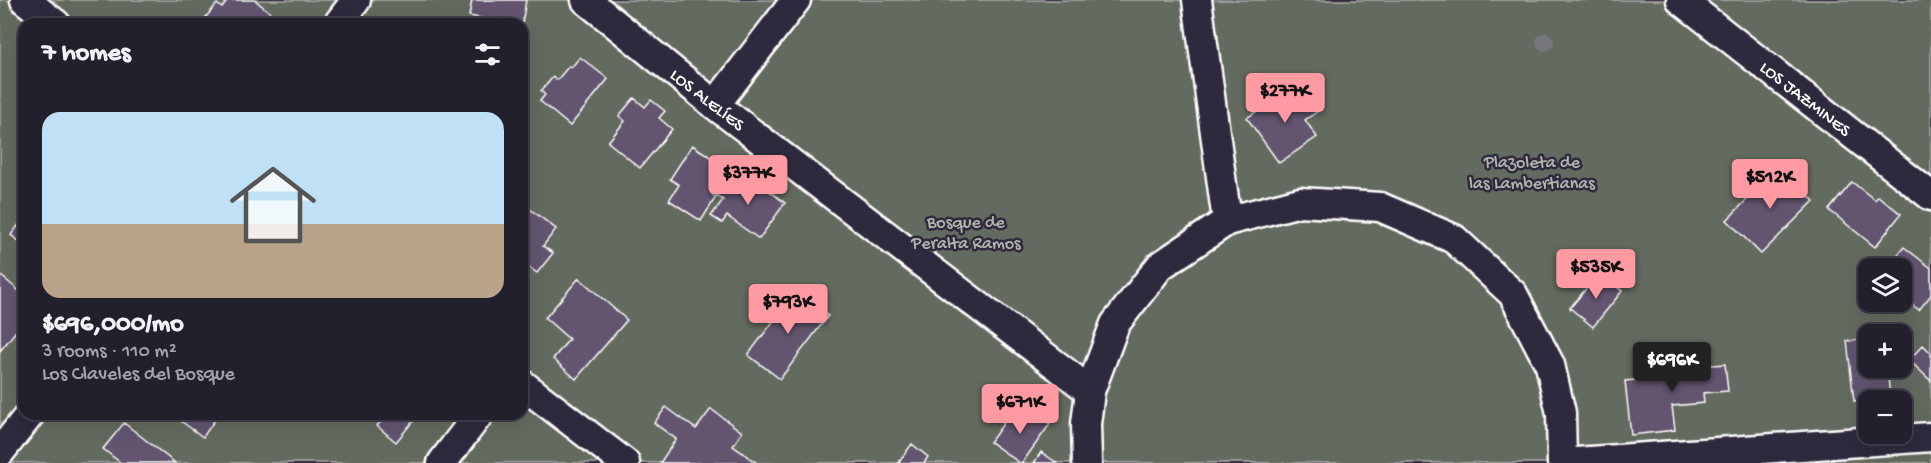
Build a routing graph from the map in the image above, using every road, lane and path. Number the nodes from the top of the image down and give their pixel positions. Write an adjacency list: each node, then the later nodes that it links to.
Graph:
1 (25, 0): 7 (street)
2 (356, 0): 8 (street)
3 (586, 0): 9 (street, LOS ALELÍES)
4 (796, 0): 9 (street)
5 (1197, 0): 11 (street)
6 (1681, 0): 10 (street, LOS JAZMINES)
7 (48, 18)
8 (342, 18)
9 (715, 105): 13 (street, LOS ALELÍES)
10 (1931, 196)
11 (1227, 221): 13 (street); 21 (street)
12 (528, 389): 19 (street)
13 (1090, 391): 20 (street)
14 (25, 420): 17 (street)
15 (474, 420): 18 (street)
16 (1931, 437): 21 (street)
17 (0, 452)
18 (442, 463)
19 (625, 463)
20 (1087, 463)
21 (1562, 463)

